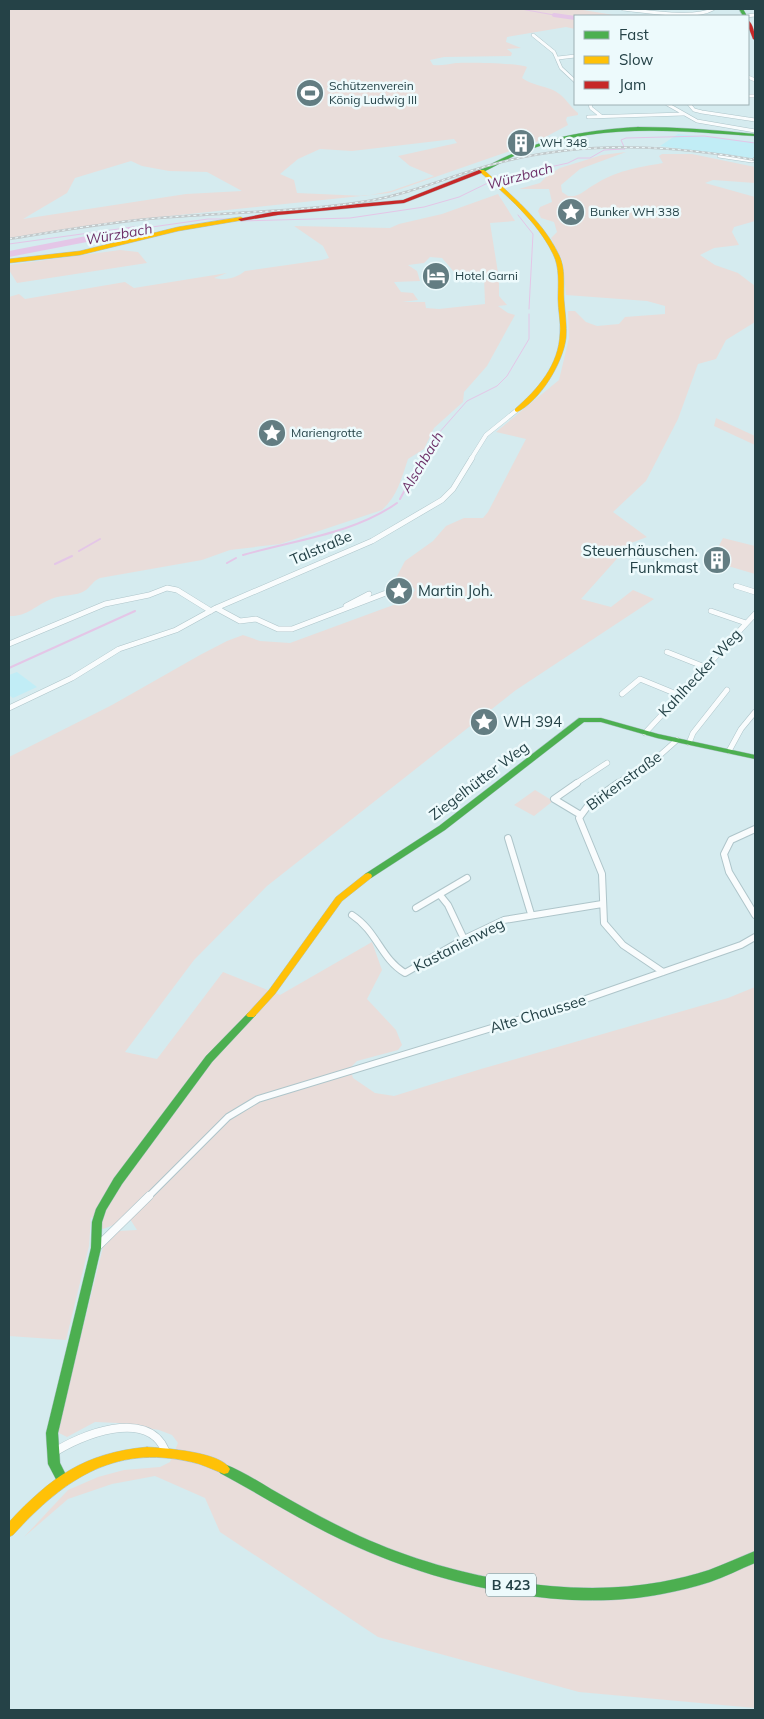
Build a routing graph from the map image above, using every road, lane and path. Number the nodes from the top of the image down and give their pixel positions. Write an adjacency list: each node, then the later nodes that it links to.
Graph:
1 (623, 9): 4 (street)
2 (685, 9): 4 (street)
3 (713, 9): 4 (street)
4 (682, 13)
5 (749, 24): 7 (main road)
6 (533, 35): 9 (street)
7 (755, 39)
8 (574, 56): 9 (street)
9 (558, 58): 10 (street)
10 (574, 80)
11 (590, 105): 15 (street)
12 (668, 105): 14 (street)
13 (690, 105): 17 (street)
14 (682, 114): 15 (street); 18 (street)
15 (601, 116): 16 (street)
16 (588, 117)
17 (755, 120)
18 (755, 131)
19 (755, 135): 22 (main road)
20 (719, 156): 21 (street)
21 (754, 160)
22 (482, 171): 23 (main road); 24 (main road, Talstraße)
23 (9, 261)
24 (517, 410): 29 (street, Talstraße)
25 (736, 586): 27 (street)
26 (399, 588): 32 (street)
27 (755, 592)
28 (369, 594): 32 (street)
29 (216, 608): 30 (street, Talstraße); 32 (street)
30 (211, 611): 35 (street); 41 (street, Talstraße)
31 (711, 611): 34 (street)
32 (336, 613)
33 (755, 614): 34 (street, Kahlhecker Weg)
34 (746, 623): 37 (street, Kahlhecker Weg)
35 (9, 644)
36 (667, 652): 37 (street)
37 (705, 667): 40 (street, Kahlhecker Weg)
38 (727, 690): 45 (street)
39 (622, 694): 40 (street)
40 (679, 695): 43 (street, Kahlhecker Weg)
41 (9, 708)
42 (755, 712): 46 (street)
43 (645, 733): 44 (main road, Ziegelhütter Weg); 62 (main road, Ziegelhütter Weg)
44 (676, 740): 45 (main road, Ziegelhütter Weg); 49 (street, Birkenstraße)
45 (689, 743): 46 (main road, Ziegelhütter Weg)
46 (730, 751): 47 (main road, Ziegelhütter Weg)
47 (755, 756)
48 (607, 763): 49 (street)
49 (580, 814): 54 (street, Birkenstraße)
50 (755, 829): 57 (street)
51 (508, 838): 56 (street)
52 (467, 878): 53 (street)
53 (440, 894): 55 (street); 60 (street)
54 (602, 904): 56 (street, Kastanienweg); 61 (street, Birkenstraße)
55 (416, 908)
56 (531, 914): 60 (street, Kastanienweg)
57 (755, 915)
58 (352, 916): 60 (street, Kastanienweg)
59 (755, 937): 61 (street, Alte Chaussee)
60 (464, 939)
61 (663, 972): 62 (street, Alte Chaussee)
62 (96, 1248): 64 (main road, Ziegelhütter Weg)
63 (165, 1450): 64 (street); 65 (main road, B 423); 67 (main road, B 423)
64 (53, 1453): 65 (main road, Ziegelhütter Weg)
65 (62, 1479): 66 (main road, B 423)
66 (9, 1531)
67 (755, 1558)

